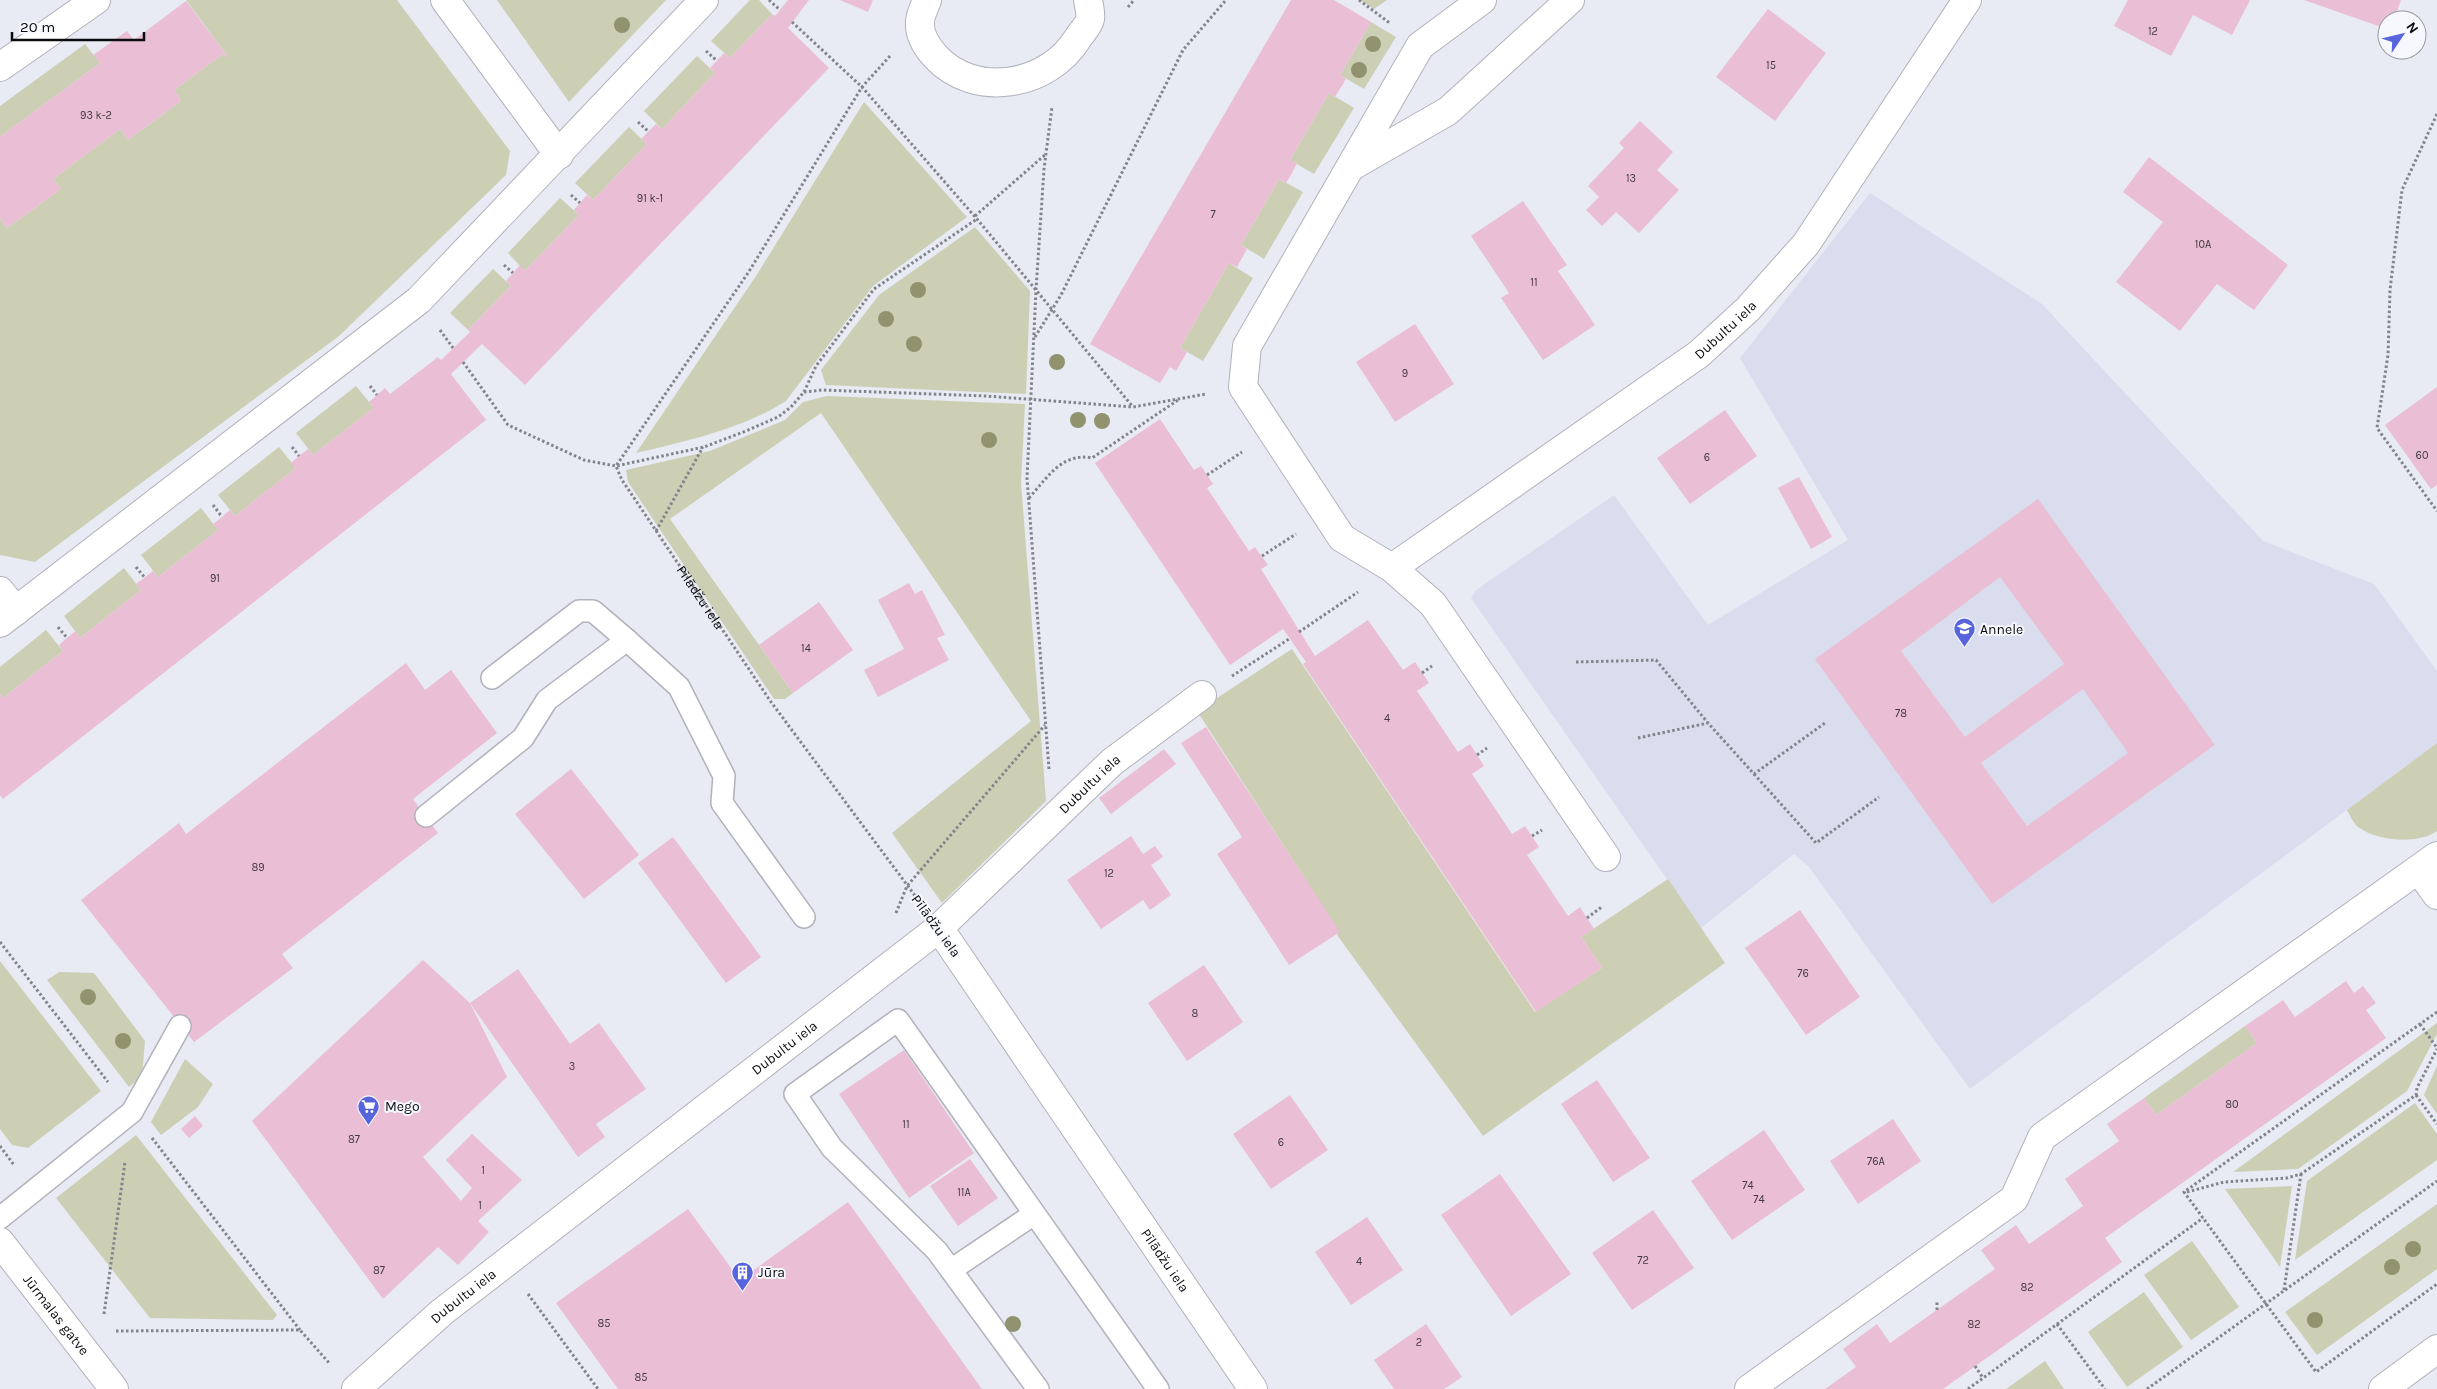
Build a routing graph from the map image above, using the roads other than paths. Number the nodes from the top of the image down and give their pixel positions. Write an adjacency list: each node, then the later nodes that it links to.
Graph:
1 (96, 0): 9 (street)
2 (445, 0): 10 (street)
3 (704, 0): 10 (street)
4 (1088, 0): 8 (street)
5 (1482, 0): 11 (street)
6 (1570, 0): 11 (street)
7 (1967, 0): 12 (street, Dubultu iela)
8 (924, 11)
9 (0, 67)
10 (559, 155): 13 (street)
11 (1351, 166): 12 (street)
12 (1392, 568): 18 (street)
13 (5, 608)
14 (627, 640): 15 (lane); 17 (lane); 21 (lane)
15 (492, 678)
16 (1202, 695): 22 (street, Dubultu iela)
17 (426, 816)
18 (1606, 857)
19 (2428, 863): 20 (street); 34 (street)
20 (2437, 895)
21 (804, 917)
22 (939, 928): 30 (street, Dubultu iela); 33 (street, Pīlādžu iela)
23 (180, 1026): 25 (lane)
24 (1034, 1214): 27 (lane); 27 (lane); 32 (lane)
25 (0, 1218)
26 (0, 1242): 29 (street, Jūrmalas gatve)
27 (951, 1270): 31 (lane)
28 (2437, 1349): 35 (street)
29 (114, 1389)
30 (356, 1389)
31 (1038, 1389)
32 (1158, 1389)
33 (1253, 1389)
34 (1749, 1389)
35 (2383, 1389)

